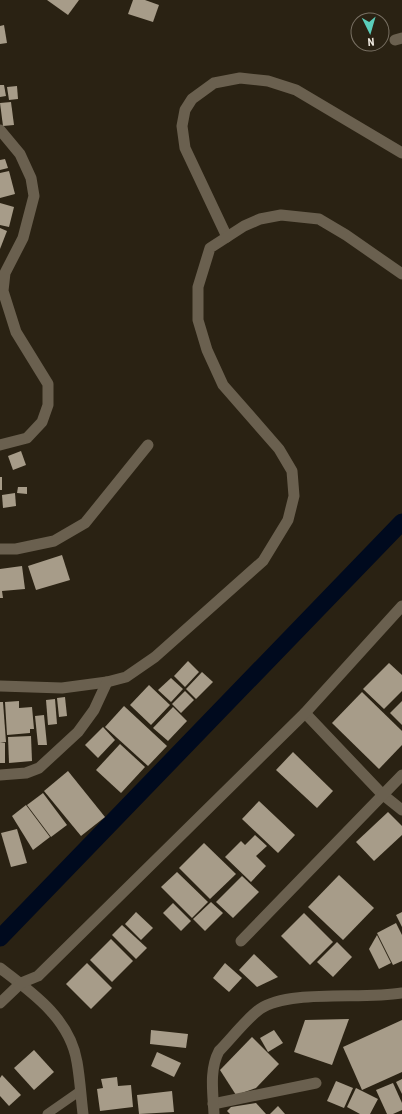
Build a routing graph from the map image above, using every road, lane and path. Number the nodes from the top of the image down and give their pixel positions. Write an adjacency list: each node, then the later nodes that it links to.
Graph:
1 (0, 130): 5 (street)
2 (402, 153): 3 (street)
3 (227, 237): 4 (street); 9 (street)
4 (402, 274)
5 (0, 445)
6 (148, 445): 7 (street)
7 (0, 549)
8 (402, 606): 11 (street)
9 (107, 682): 10 (street); 12 (street)
10 (0, 686)
11 (305, 713): 14 (street); 18 (street)
12 (0, 775)
13 (402, 775): 14 (street)
14 (382, 794): 15 (street); 16 (street)
15 (402, 810)
16 (241, 941)
17 (0, 968): 18 (street)
18 (20, 983): 20 (street); 22 (street)
19 (402, 993): 23 (street)
20 (0, 1003)
21 (316, 1083): 23 (street)
22 (80, 1091): 24 (lane); 25 (street)
23 (213, 1109)
24 (48, 1114)
25 (83, 1114)

